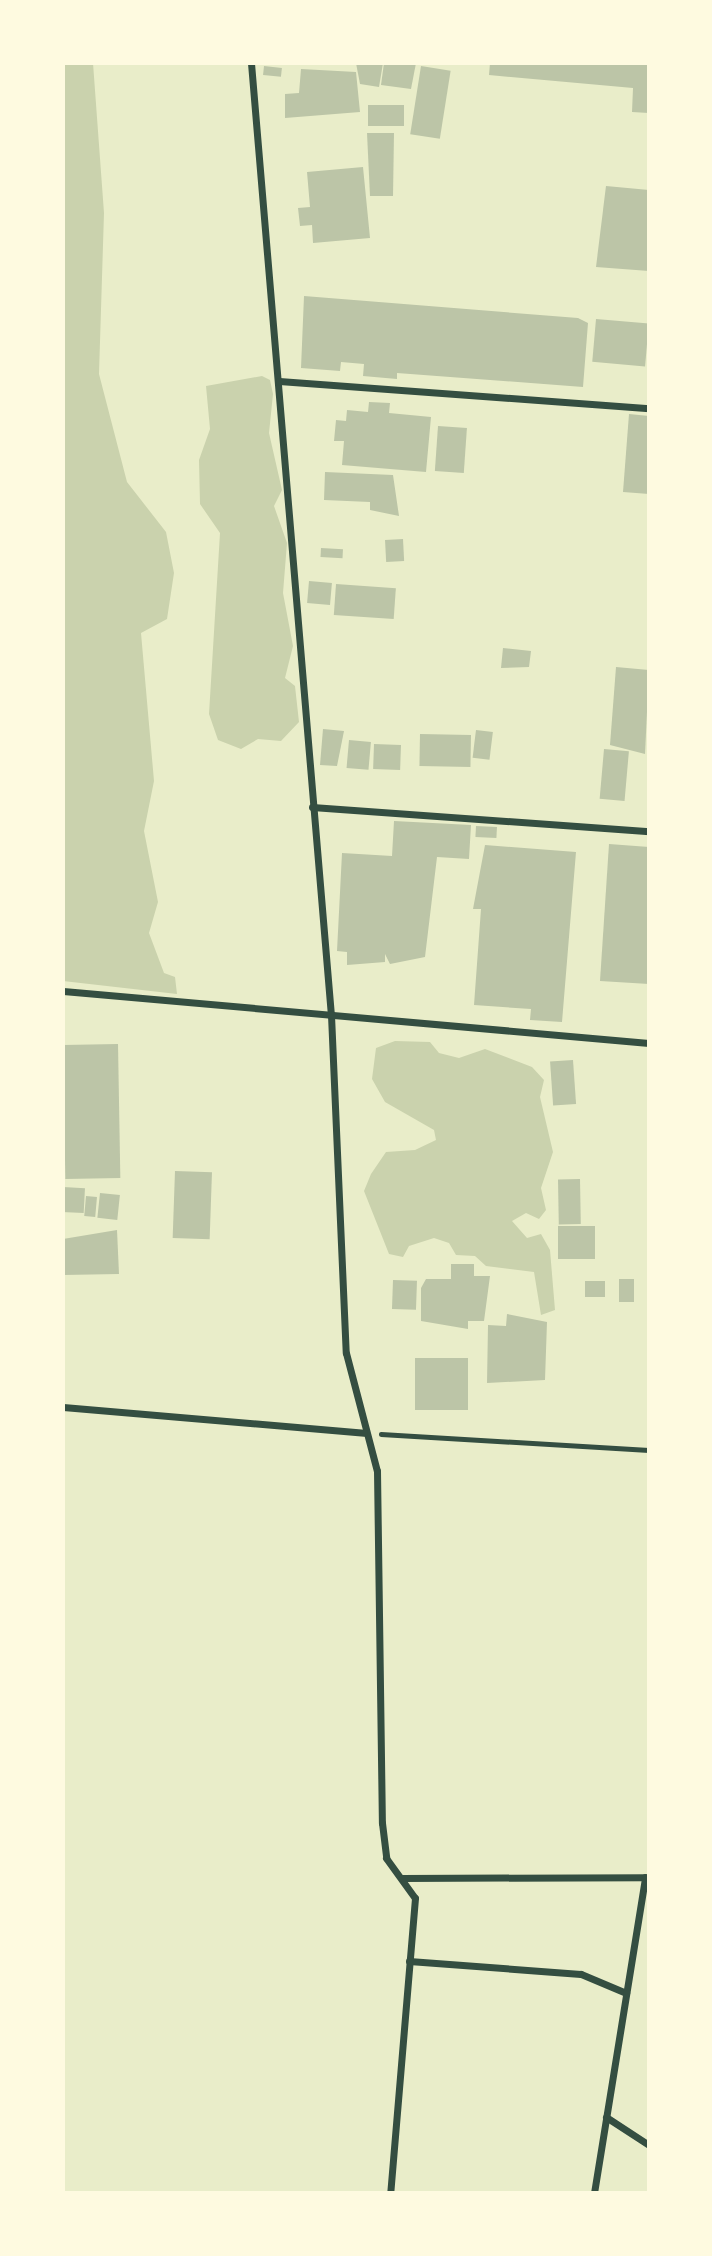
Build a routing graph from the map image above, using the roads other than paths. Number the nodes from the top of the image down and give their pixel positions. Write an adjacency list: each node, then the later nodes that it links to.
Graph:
1 (251, 63): 2 (street)
2 (279, 381): 3 (street); 4 (street)
3 (649, 408)
4 (312, 807): 5 (street); 7 (street)
5 (649, 831)
6 (63, 991): 7 (street)
7 (331, 1015): 8 (street); 10 (street)
8 (649, 1043)
9 (63, 1407): 10 (street)
10 (364, 1433): 12 (street)
11 (647, 1877): 12 (street); 14 (street)
12 (402, 1878): 13 (street)
13 (409, 1961): 14 (street); 17 (street)
14 (626, 1993): 15 (street)
15 (606, 2117): 16 (street); 18 (street)
16 (649, 2145)
17 (390, 2193)
18 (594, 2193)

